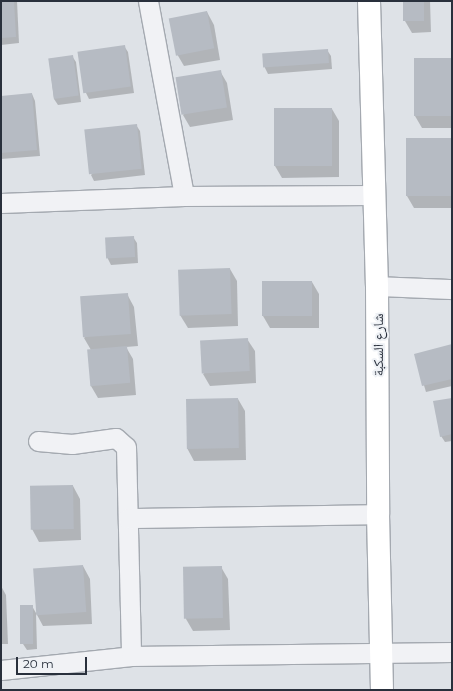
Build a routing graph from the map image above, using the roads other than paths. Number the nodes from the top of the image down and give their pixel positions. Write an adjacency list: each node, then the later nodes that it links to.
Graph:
1 (148, 1): 4 (street)
2 (369, 1): 3 (main road, شارع السكبة)
3 (373, 195): 4 (street); 6 (main road, شارع السكبة)
4 (184, 196): 5 (street)
5 (1, 203)
6 (377, 286): 7 (street); 9 (main road, شارع السكبة)
7 (452, 289)
8 (38, 441): 10 (street)
9 (378, 514): 10 (street); 12 (main road, شارع السكبة)
10 (128, 518): 13 (street)
11 (452, 652): 12 (street)
12 (381, 655): 13 (street); 15 (main road, شارع السكبة)
13 (131, 656): 14 (street)
14 (1, 670)
15 (382, 690)

